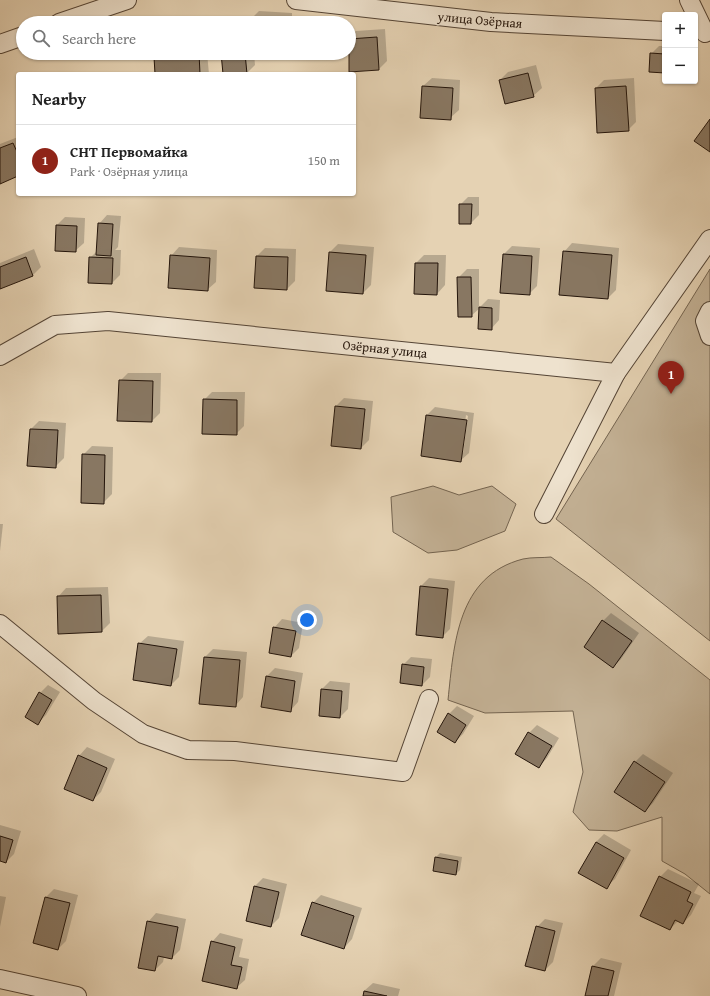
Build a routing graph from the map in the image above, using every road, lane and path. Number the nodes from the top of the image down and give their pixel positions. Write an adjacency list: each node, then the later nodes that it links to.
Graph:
1 (126, 0): 4 (street)
2 (296, 0): 5 (street, улица Озёрная)
3 (689, 0): 6 (street)
4 (79, 16)
5 (662, 31)
6 (703, 34)
7 (16, 38): 8 (street)
8 (0, 44)
9 (710, 239): 13 (street)
10 (710, 311): 11 (street)
11 (710, 336)
12 (0, 356): 13 (street, Озёрная улица)
13 (616, 373): 14 (street)
14 (544, 514)
15 (0, 624): 16 (street)
16 (429, 699)
17 (0, 979): 18 (street)
18 (77, 996)

